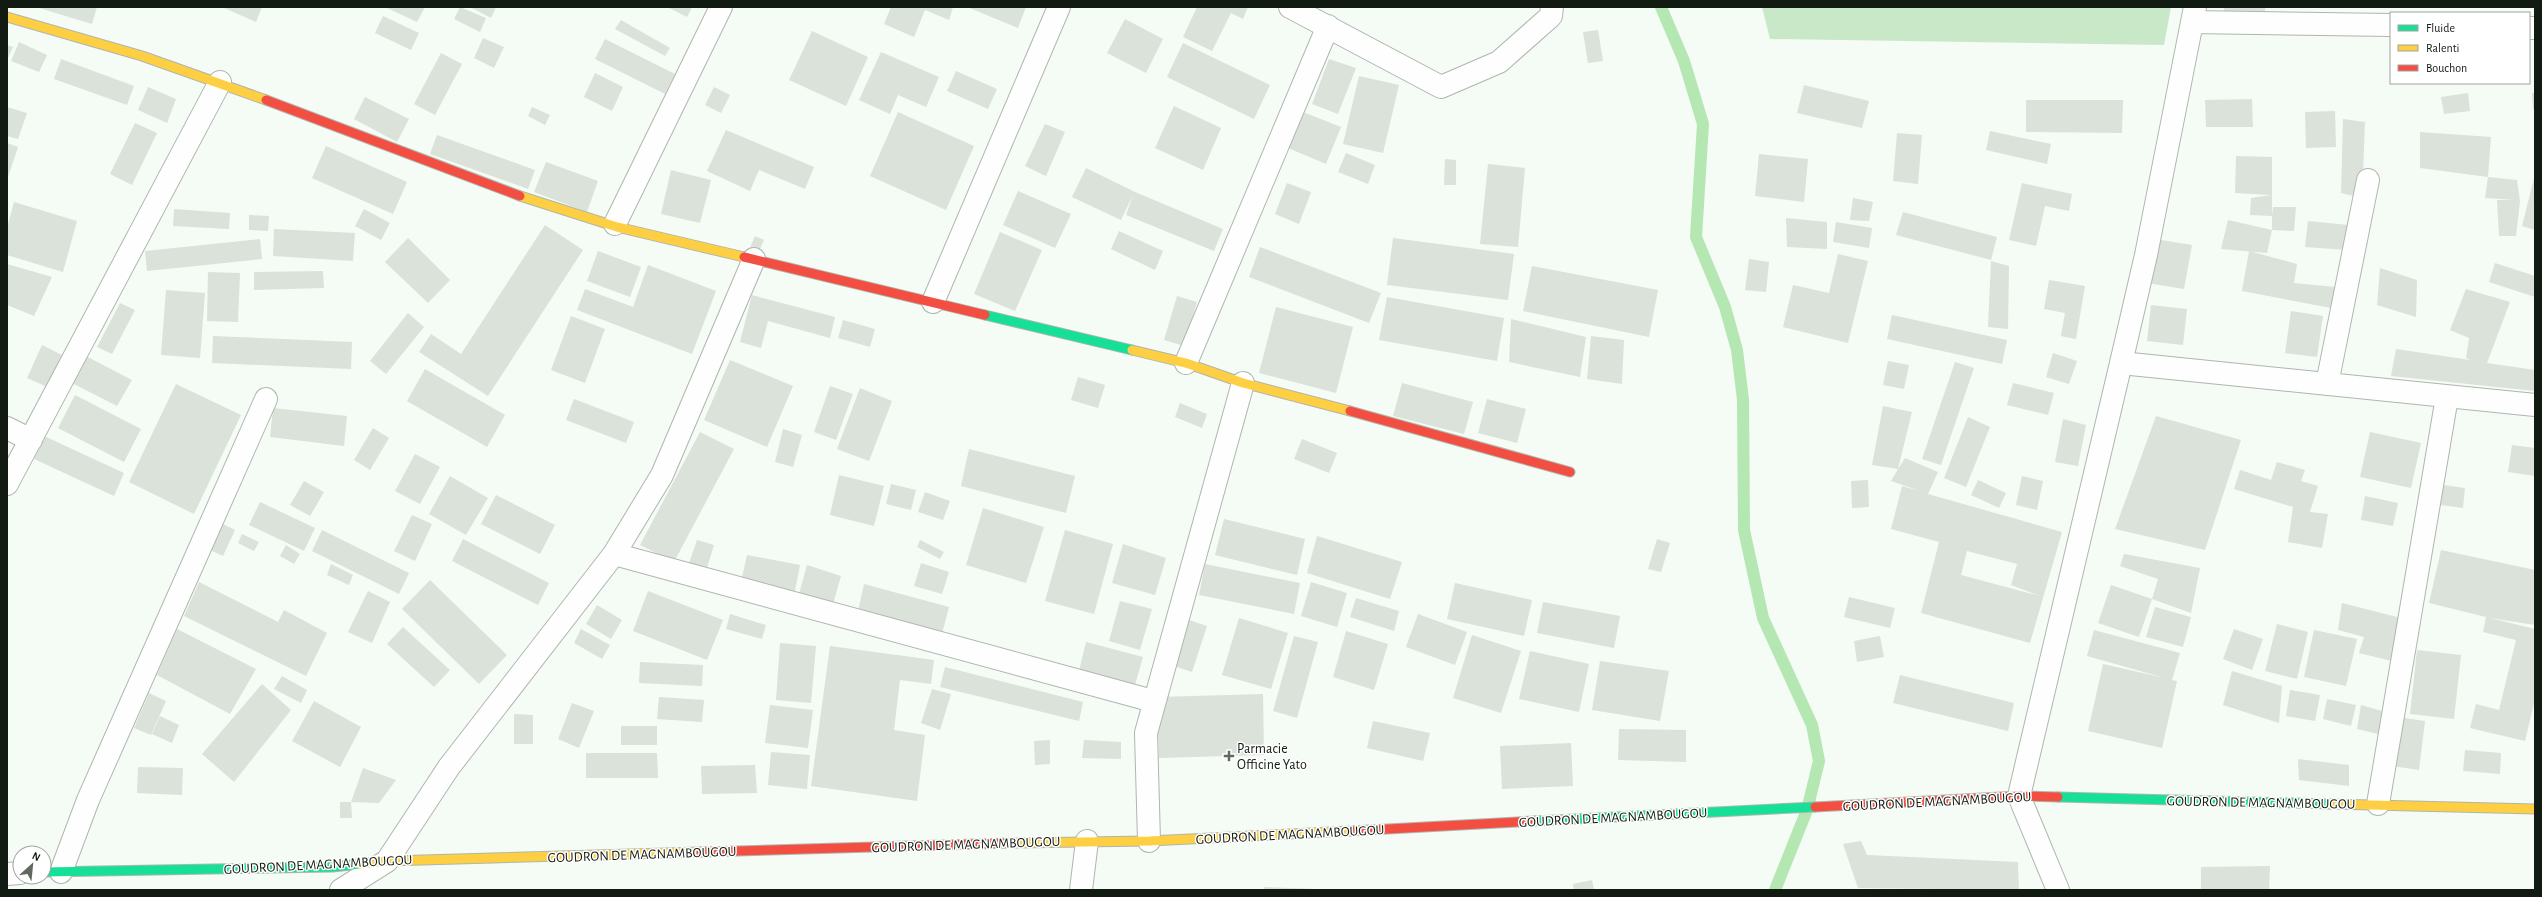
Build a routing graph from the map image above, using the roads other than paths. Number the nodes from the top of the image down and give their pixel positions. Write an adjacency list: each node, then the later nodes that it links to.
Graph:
1 (721, 7): 11 (street)
2 (1059, 7): 13 (street)
3 (1290, 7): 8 (street)
4 (1552, 7): 8 (street)
5 (2193, 14): 7 (street); 15 (street)
6 (7, 17): 9 (street)
7 (2390, 25)
8 (1328, 26): 14 (street)
9 (220, 82): 11 (street); 22 (street)
10 (2368, 180): 17 (street)
11 (615, 224): 12 (street)
12 (754, 259): 13 (street); 25 (street)
13 (933, 302): 14 (street)
14 (1186, 363): 16 (street)
15 (2121, 363): 17 (street); 27 (street)
16 (1243, 383): 23 (street); 26 (street)
17 (2327, 384): 18 (street)
18 (2447, 397): 20 (street); 28 (street)
19 (266, 399): 33 (street)
20 (2535, 405)
21 (7, 428): 22 (street)
22 (31, 440): 24 (street)
23 (1570, 472)
24 (7, 484)
25 (614, 554): 26 (street); 32 (street)
26 (1153, 701): 31 (street)
27 (2019, 796): 28 (street, GOUDRON DE MAGNAMBOUGOU); 31 (street, GOUDRON DE MAGNAMBOUGOU); 36 (street)
28 (2378, 804): 29 (street, GOUDRON DE MAGNAMBOUGOU)
29 (2535, 809)
30 (1087, 841): 31 (street, GOUDRON DE MAGNAMBOUGOU); 32 (street, GOUDRON DE MAGNAMBOUGOU); 35 (street)
31 (1149, 841)
32 (387, 861): 33 (street, GOUDRON DE MAGNAMBOUGOU); 34 (street)
33 (53, 872)
34 (341, 890)
35 (1081, 890)
36 (2058, 890)

